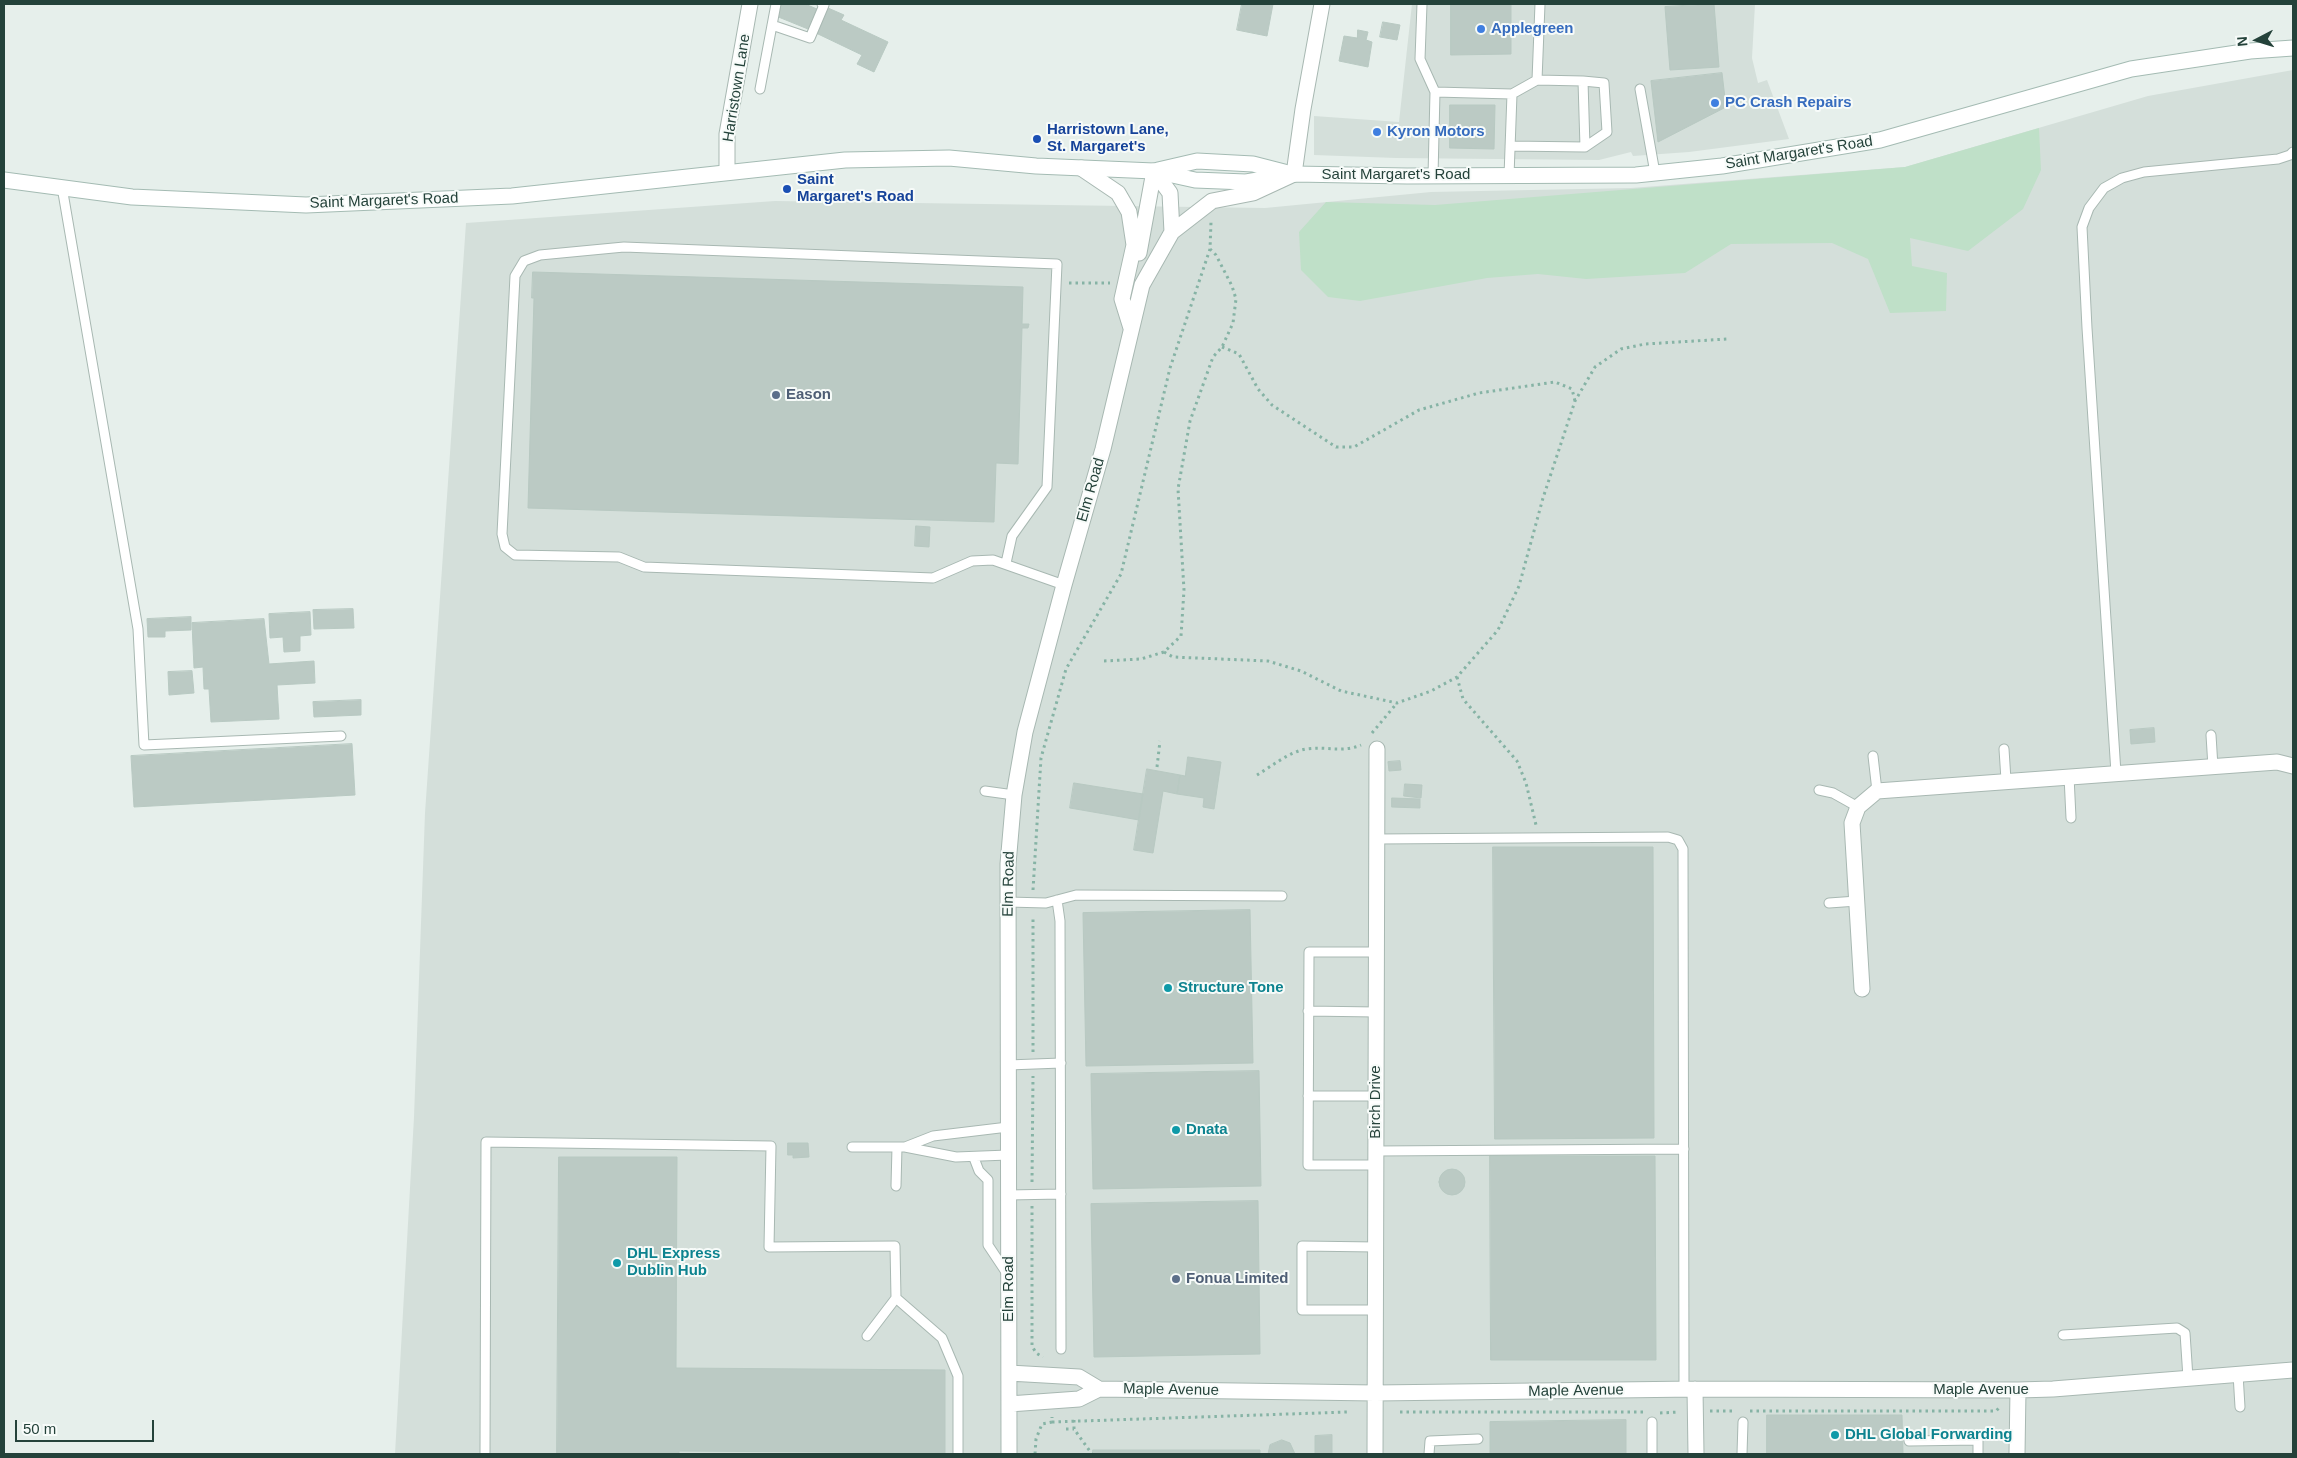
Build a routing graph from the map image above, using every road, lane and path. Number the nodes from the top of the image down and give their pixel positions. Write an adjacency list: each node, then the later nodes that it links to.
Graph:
1 (750, 4): 20 (street, Harristown Lane)
2 (776, 4): 7 (lane)
3 (822, 4): 7 (lane)
4 (1322, 4): 22 (street)
5 (1422, 4): 13 (lane)
6 (1540, 4): 9 (lane)
7 (772, 25): 11 (lane)
8 (2293, 48): 21 (street, Saint Margaret's Road)
9 (1537, 80): 10 (lane); 14 (lane)
10 (1583, 81): 16 (lane); 16 (lane)
11 (760, 89)
12 (1640, 89): 21 (lane)
13 (1435, 92): 14 (lane); 23 (lane)
14 (1512, 94): 15 (lane)
15 (1510, 146): 16 (lane); 24 (lane)
16 (1585, 147)
17 (2293, 152): 52 (lane)
18 (1080, 168): 19 (street, Saint Margaret's Road); 20 (street, Saint Margaret's Road); 33 (street, Elm Road)
19 (1154, 171): 22 (street, Saint Margaret's Road); 28 (street); 32 (street, Elm Road)
20 (727, 172): 26 (street, Saint Margaret's Road)
21 (1655, 173): 24 (street, Saint Margaret's Road)
22 (1294, 174): 23 (street, Saint Margaret's Road); 27 (street, Elm Road)
23 (1433, 176): 24 (street, Saint Margaret's Road)
24 (1510, 176)
25 (4, 180): 26 (street, Saint Margaret's Road)
26 (62, 188): 44 (lane)
27 (1212, 201): 28 (street, Elm Road); 29 (path)
28 (1172, 232): 32 (street, Elm Road)
29 (1210, 249): 35 (path); 68 (path)
30 (1056, 282): 31 (path); 37 (lane); 37 (lane)
31 (1114, 283)
32 (1142, 285): 33 (street, Elm Road)
33 (1131, 330): 38 (street, Elm Road)
34 (1727, 339): 36 (path)
35 (1222, 347): 36 (path); 39 (path)
36 (1575, 401): 41 (path)
37 (1006, 563): 38 (lane)
38 (1064, 585): 59 (street, Elm Road)
39 (1164, 652): 40 (path); 42 (path)
40 (1104, 661)
41 (1457, 678): 42 (path); 62 (path)
42 (1397, 702): 53 (path)
43 (2211, 735): 51 (lane)
44 (340, 736)
45 (1160, 741): 50 (path)
46 (1377, 749): 63 (street, Birch Drive)
47 (2004, 749): 55 (lane)
48 (1873, 756): 58 (lane)
49 (2293, 766): 51 (street)
50 (1157, 767)
51 (2213, 767): 52 (street)
52 (2116, 773): 54 (street)
53 (1257, 775)
54 (2068, 776): 55 (street); 61 (lane)
55 (2006, 780): 58 (street)
56 (1818, 790): 60 (lane)
57 (985, 791): 59 (lane)
58 (1877, 791): 60 (street)
59 (1014, 795): 67 (street, Elm Road)
60 (1858, 807): 66 (street)
61 (2071, 818)
62 (1537, 831)
63 (1377, 839): 70 (street, Birch Drive); 82 (lane)
64 (1282, 896): 65 (lane)
65 (1057, 900): 68 (lane); 74 (lane)
66 (1857, 901): 69 (lane); 71 (street)
67 (1008, 902): 68 (lane); 76 (street, Elm Road)
68 (1032, 903): 75 (path)
69 (1829, 903)
70 (1376, 952): 72 (lane); 73 (street, Birch Drive)
71 (1862, 989)
72 (1308, 1011): 73 (lane); 77 (lane)
73 (1376, 1012): 78 (street, Birch Drive)
74 (1060, 1063): 75 (lane); 88 (lane)
75 (1033, 1064): 76 (lane); 87 (path)
76 (1008, 1065): 79 (street, Elm Road)
77 (1308, 1096): 78 (lane); 85 (lane)
78 (1376, 1096): 85 (street, Birch Drive)
79 (1008, 1127): 81 (lane); 83 (street, Elm Road)
80 (852, 1147): 81 (lane)
81 (901, 1147): 84 (lane); 86 (lane)
82 (1684, 1149): 85 (lane); 102 (lane)
83 (1008, 1154): 84 (lane); 89 (street, Elm Road)
84 (974, 1158): 91 (lane)
85 (1376, 1158): 90 (street, Birch Drive)
86 (896, 1186)
87 (1032, 1194): 88 (lane); 89 (lane); 100 (path)
88 (1061, 1194): 96 (lane)
89 (1008, 1195): 91 (street, Elm Road)
90 (1376, 1246): 93 (street, Birch Drive); 93 (lane)
91 (1009, 1276): 98 (street, Elm Road)
92 (896, 1298): 95 (lane); 118 (lane); 119 (lane)
93 (1375, 1310): 105 (street, Birch Drive)
94 (2063, 1335): 101 (lane)
95 (867, 1336)
96 (1061, 1349)
97 (2293, 1370): 99 (street, Maple Avenue)
98 (1009, 1374): 100 (street); 107 (street, Elm Road)
99 (2238, 1374): 101 (street, Maple Avenue); 108 (lane)
100 (1054, 1376): 103 (street)
101 (2188, 1378): 104 (street, Maple Avenue)
102 (1690, 1389): 104 (street, Maple Avenue); 105 (street, Maple Avenue); 126 (street)
103 (1099, 1390): 105 (street, Maple Avenue); 106 (street, Maple Avenue)
104 (2018, 1390): 129 (street)
105 (1375, 1393): 123 (street, Birch Drive)
106 (1053, 1401): 107 (street, Maple Avenue); 111 (path)
107 (1009, 1404): 120 (street, Elm Road)
108 (2240, 1408)
109 (1348, 1412): 110 (path)
110 (1074, 1420): 111 (path); 115 (path)
111 (1052, 1422): 121 (path)
112 (1652, 1422): 125 (lane)
113 (1743, 1422): 127 (lane)
114 (1066, 1429): 115 (path)
115 (1074, 1430): 122 (path)
116 (1478, 1439): 124 (lane)
117 (1909, 1440): 128 (lane)
118 (485, 1454)
119 (958, 1454)
120 (1010, 1454)
121 (1036, 1454)
122 (1092, 1454)
123 (1375, 1454)
124 (1429, 1454)
125 (1652, 1454)
126 (1696, 1454)
127 (1742, 1454)
128 (1978, 1454)
129 (2017, 1454)

